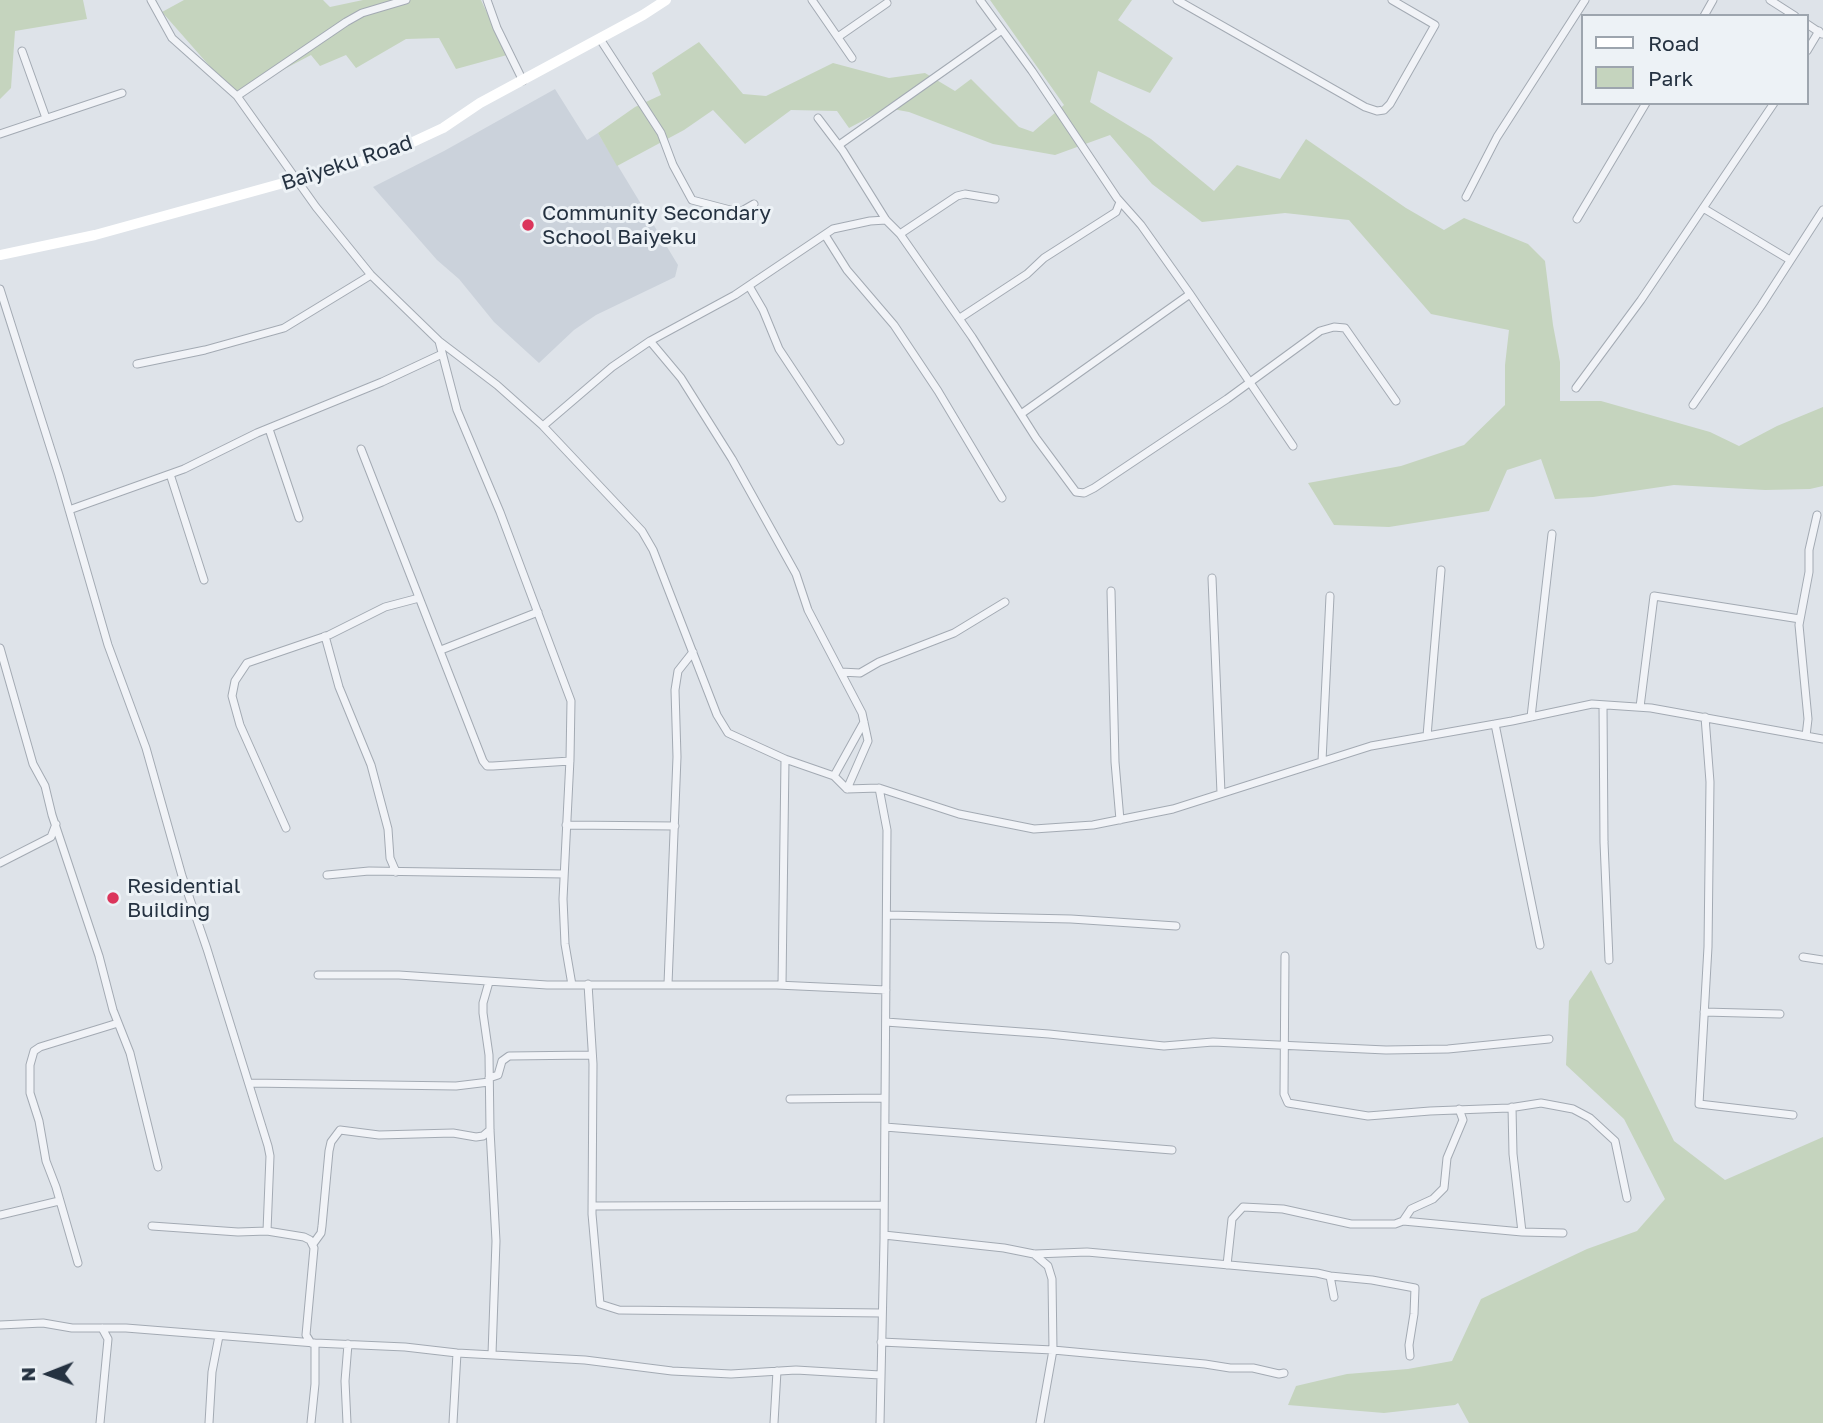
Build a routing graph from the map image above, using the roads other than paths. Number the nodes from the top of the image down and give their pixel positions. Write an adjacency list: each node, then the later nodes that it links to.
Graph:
1 (151, 0): 22 (street)
2 (406, 0): 22 (street)
3 (487, 0): 20 (street)
4 (666, 0): 16 (main road, Baiyeku Road)
5 (812, 0): 15 (street)
6 (980, 0): 13 (street)
7 (1177, 0): 8 (street)
8 (1392, 0)
9 (1585, 0): 30 (street)
10 (1770, 0): 12 (street)
11 (887, 3): 15 (street)
12 (1792, 14)
13 (1002, 30): 28 (street); 32 (street)
14 (1821, 33): 17 (street)
15 (838, 37): 19 (street)
16 (600, 38): 20 (main road, Baiyeku Road); 33 (street)
17 (1809, 48)
18 (22, 51): 25 (street)
19 (852, 58)
20 (523, 81): 29 (main road, Baiyeku Road)
21 (122, 93): 25 (street)
22 (237, 96): 29 (street)
23 (1645, 105): 38 (street)
24 (1773, 105): 34 (street)
25 (46, 118): 27 (street)
26 (818, 118): 28 (street)
27 (0, 134)
28 (839, 145): 39 (street)
29 (298, 180): 42 (main road, Baiyeku Road); 44 (street)
30 (1466, 197)
31 (995, 199): 41 (street)
32 (1120, 202): 36 (street); 37 (street)
33 (754, 204)
34 (1703, 208): 43 (street); 58 (street)
35 (1823, 211): 43 (street)
36 (1116, 212): 37 (street); 48 (street)
37 (1130, 212): 47 (street)
38 (1577, 219)
39 (886, 220): 40 (street); 41 (street)
40 (825, 234): 45 (street); 68 (street)
41 (900, 234): 48 (street)
42 (0, 255)
43 (1790, 260): 60 (street)
44 (371, 275): 49 (street); 53 (street)
45 (749, 286): 50 (street); 64 (street)
46 (0, 289): 69 (street)
47 (1190, 294): 56 (street); 61 (street)
48 (960, 318): 61 (street)
49 (439, 341): 51 (street); 52 (street)
50 (650, 341): 62 (street); 86 (street)
51 (442, 354): 54 (street); 63 (street)
52 (459, 357): 54 (street); 62 (street)
53 (137, 364)
54 (445, 370): 80 (street)
55 (1260, 373): 56 (street); 57 (street); 59 (street)
56 (1245, 374): 57 (street)
57 (1250, 381): 61 (street); 65 (street)
58 (1576, 388)
59 (1396, 401)
60 (1693, 405)
61 (1021, 414)
62 (543, 426): 85 (street)
63 (269, 429): 67 (street); 71 (street)
64 (840, 441)
65 (1293, 446)
66 (361, 449): 78 (street)
67 (170, 474): 69 (street); 75 (street)
68 (1002, 498)
69 (69, 510): 140 (street)
70 (1817, 515): 81 (street)
71 (299, 518)
72 (1552, 534): 91 (street)
73 (1441, 570): 95 (street)
74 (1212, 578): 104 (street)
75 (204, 580)
76 (1111, 591): 105 (street)
77 (1330, 596): 100 (street)
78 (419, 598): 82 (street); 84 (street)
79 (1005, 602): 87 (street)
80 (538, 612): 84 (street); 99 (street)
81 (1800, 619): 90 (street); 96 (street)
82 (325, 636): 109 (street); 112 (street)
83 (0, 648): 106 (street)
84 (441, 650): 99 (street)
85 (693, 652): 98 (street); 108 (street)
86 (841, 672): 87 (street); 88 (street)
87 (860, 673): 88 (street)
88 (851, 690): 93 (street)
89 (1603, 705): 90 (street); 91 (street); 124 (street)
90 (1640, 707): 92 (street)
91 (1531, 717): 94 (street)
92 (1705, 718): 96 (street); 132 (street)
93 (864, 722): 101 (street); 103 (street)
94 (1494, 724): 95 (street); 120 (street)
95 (1427, 736): 100 (street)
96 (1806, 736): 97 (street)
97 (1823, 738)
98 (785, 759): 101 (street); 130 (street)
99 (570, 761): 107 (street)
100 (1322, 761): 104 (street)
101 (834, 776): 103 (street)
102 (878, 788): 103 (street); 105 (street); 118 (street)
103 (847, 789)
104 (1221, 793): 105 (street)
105 (1120, 820)
106 (56, 824): 110 (street); 111 (street)
107 (566, 825): 108 (street); 116 (street)
108 (674, 826): 127 (street)
109 (286, 828)
110 (51, 837): 111 (street); 113 (street)
111 (62, 840): 135 (street)
112 (390, 858): 114 (street); 115 (street)
113 (0, 863)
114 (380, 872): 115 (street); 117 (street)
115 (396, 872): 116 (street)
116 (564, 874): 128 (street)
117 (327, 876)
118 (887, 915): 119 (street); 131 (street)
119 (1176, 926)
120 (1540, 946)
121 (1285, 956): 137 (street)
122 (1803, 957): 123 (street)
123 (1823, 959)
124 (1609, 960)
125 (318, 975): 126 (street)
126 (489, 982): 128 (street); 139 (street)
127 (668, 984): 129 (street); 130 (street)
128 (572, 985): 129 (street)
129 (588, 985): 138 (street)
130 (782, 985): 131 (street)
131 (886, 990): 134 (street)
132 (1704, 1012): 133 (street); 145 (street)
133 (1780, 1014)
134 (886, 1022): 137 (street); 141 (street)
135 (118, 1023): 149 (street); 151 (street)
136 (1549, 1040): 137 (street)
137 (1285, 1046): 144 (street)
138 (593, 1055): 139 (street); 153 (street)
139 (489, 1080): 140 (street); 147 (street)
140 (249, 1083): 157 (street)
141 (885, 1098): 142 (street); 146 (street)
142 (790, 1099)
143 (1512, 1107): 144 (street); 150 (street); 158 (street)
144 (1459, 1109): 155 (street)
145 (1793, 1115)
146 (885, 1127): 148 (street); 152 (street)
147 (489, 1130): 161 (street); 180 (street)
148 (1172, 1150)
149 (158, 1167)
150 (1627, 1198)
151 (59, 1202): 154 (street); 163 (street)
152 (884, 1205): 153 (street); 160 (street)
153 (592, 1206): 167 (street)
154 (0, 1215)
155 (1403, 1221): 158 (street); 164 (street)
156 (152, 1226): 157 (street)
157 (267, 1231): 161 (street)
158 (1522, 1232): 159 (street)
159 (1563, 1233)
160 (884, 1235): 162 (street); 167 (street)
161 (313, 1244): 171 (street)
162 (1034, 1254): 164 (street); 178 (street)
163 (78, 1263)
164 (1227, 1265): 165 (street)
165 (1330, 1276): 166 (street); 181 (street)
166 (1334, 1297)
167 (882, 1313): 175 (street)
168 (0, 1325): 169 (street)
169 (102, 1328): 170 (street); 173 (street)
170 (116, 1328): 172 (street); 173 (street)
171 (306, 1335): 174 (street); 176 (street)
172 (219, 1336): 174 (street); 186 (street)
173 (108, 1339): 185 (street)
174 (300, 1342): 176 (street)
175 (881, 1342): 178 (street); 184 (street)
176 (313, 1343): 177 (street); 187 (street)
177 (348, 1343): 179 (street); 188 (street)
178 (1053, 1350): 183 (street); 192 (street)
179 (457, 1353): 180 (street); 189 (street)
180 (492, 1354): 182 (street)
181 (1410, 1356)
182 (777, 1371): 184 (street); 190 (street)
183 (1284, 1373)
184 (880, 1375): 191 (street)
185 (100, 1423)
186 (209, 1423)
187 (311, 1423)
188 (348, 1423)
189 (453, 1423)
190 (774, 1423)
191 (880, 1423)
192 (1040, 1423)

